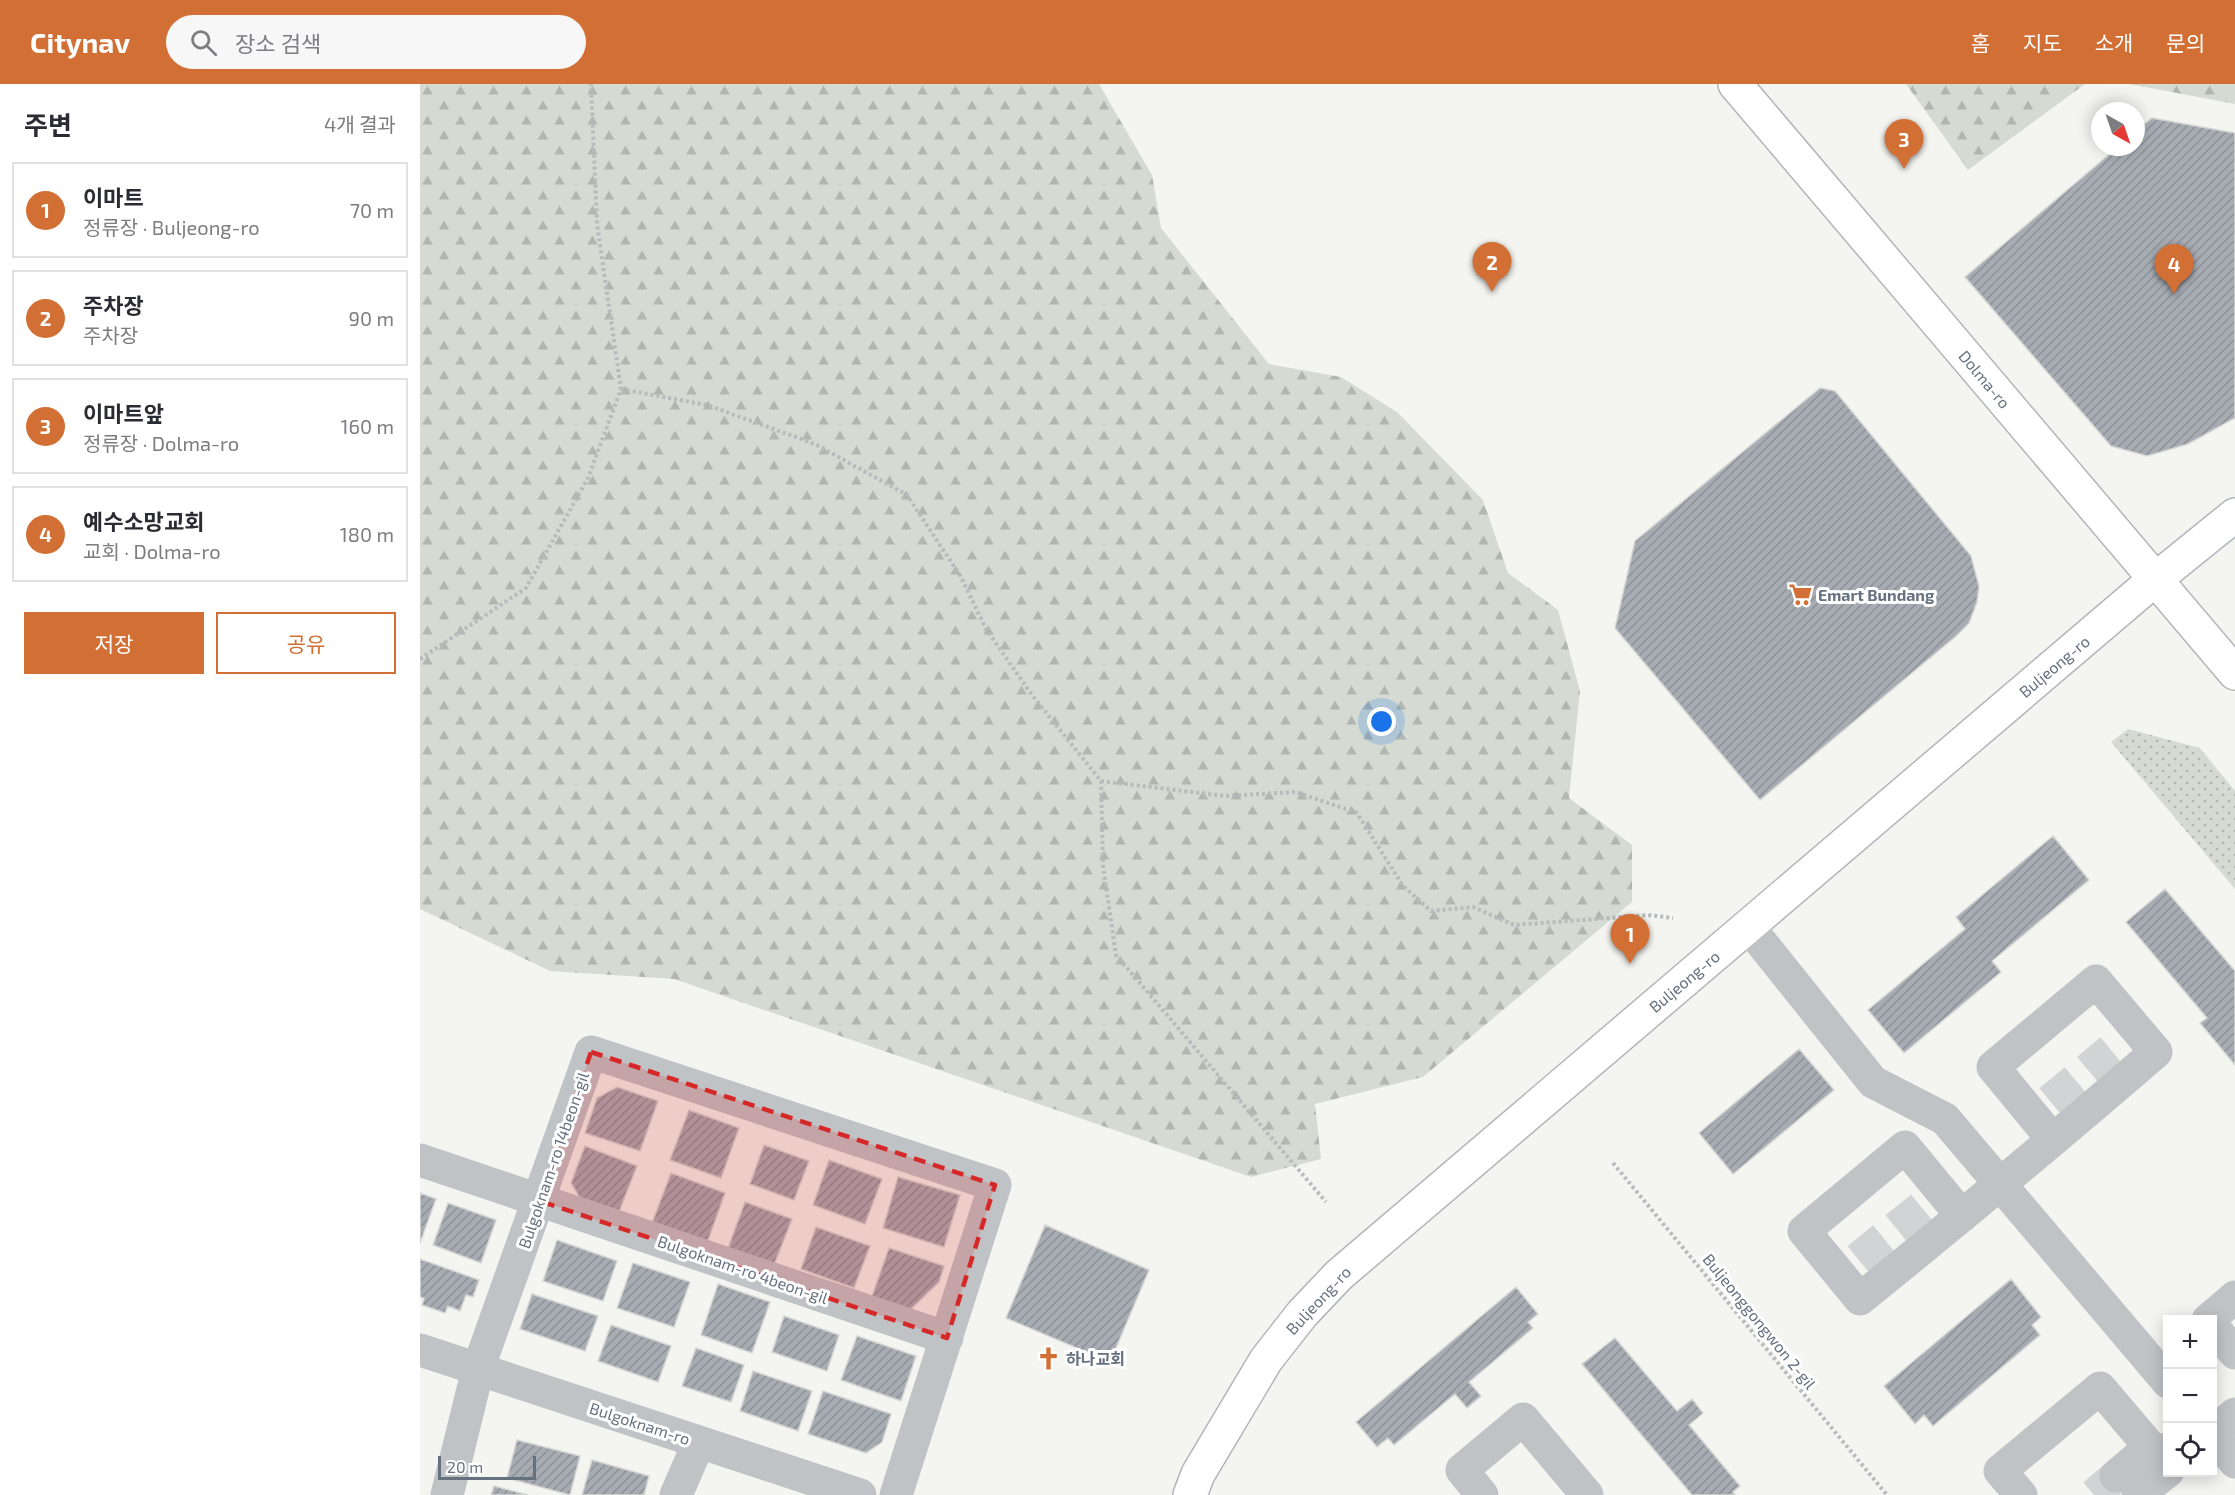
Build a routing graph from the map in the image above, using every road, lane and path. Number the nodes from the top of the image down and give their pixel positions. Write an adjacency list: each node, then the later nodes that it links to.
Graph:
1 (591, 84): 3 (path)
2 (1735, 84): 5 (main road, Dolma-ro)
3 (621, 389): 6 (path); 8 (path)
4 (2235, 515): 5 (main road, Buljeong-ro)
5 (2156, 579): 7 (main road, Dolma-ro); 10 (main road, Buljeong-ro)
6 (420, 659)
7 (2235, 673)
8 (1101, 781): 9 (path); 16 (path)
9 (1673, 918)
10 (1748, 926): 14 (street); 37 (main road, Buljeong-ro)
11 (2053, 1140): 11 (street); 14 (street)
12 (420, 1160): 15 (street, Bulgoknam-ro 4beon-gil)
13 (1614, 1163): 40 (path, Buljeonggongwon 2-gil)
14 (2000, 1185): 17 (street); 25 (street)
15 (540, 1201): 21 (street, Bulgoknam-ro 4beon-gil); 21 (street, Bulgoknam-ro 14beon-gil); 24 (street, Bulgoknam-ro 14beon-gil)
16 (1326, 1202)
17 (1962, 1216): 17 (street)
18 (2235, 1297): 19 (street)
19 (2214, 1315)
20 (2217, 1332): 23 (street)
21 (947, 1338): 36 (street)
22 (420, 1350): 24 (street, Bulgoknam-ro)
23 (2235, 1353)
24 (478, 1369): 29 (street, Bulgoknam-ro); 33 (street, Bulgoknam-ro 14beon-gil)
25 (2163, 1376)
26 (2235, 1414): 27 (street)
27 (2217, 1430)
28 (2217, 1440): 31 (street)
29 (699, 1442): 34 (street); 35 (street, Bulgoknam-ro)
30 (2162, 1457): 32 (street); 41 (street)
31 (2235, 1462)
32 (2127, 1486)
33 (447, 1495)
34 (676, 1495)
35 (860, 1495)
36 (896, 1495)
37 (1190, 1495)
38 (1482, 1495): 39 (street)
39 (1587, 1495)
40 (1887, 1495)
41 (2021, 1495)

